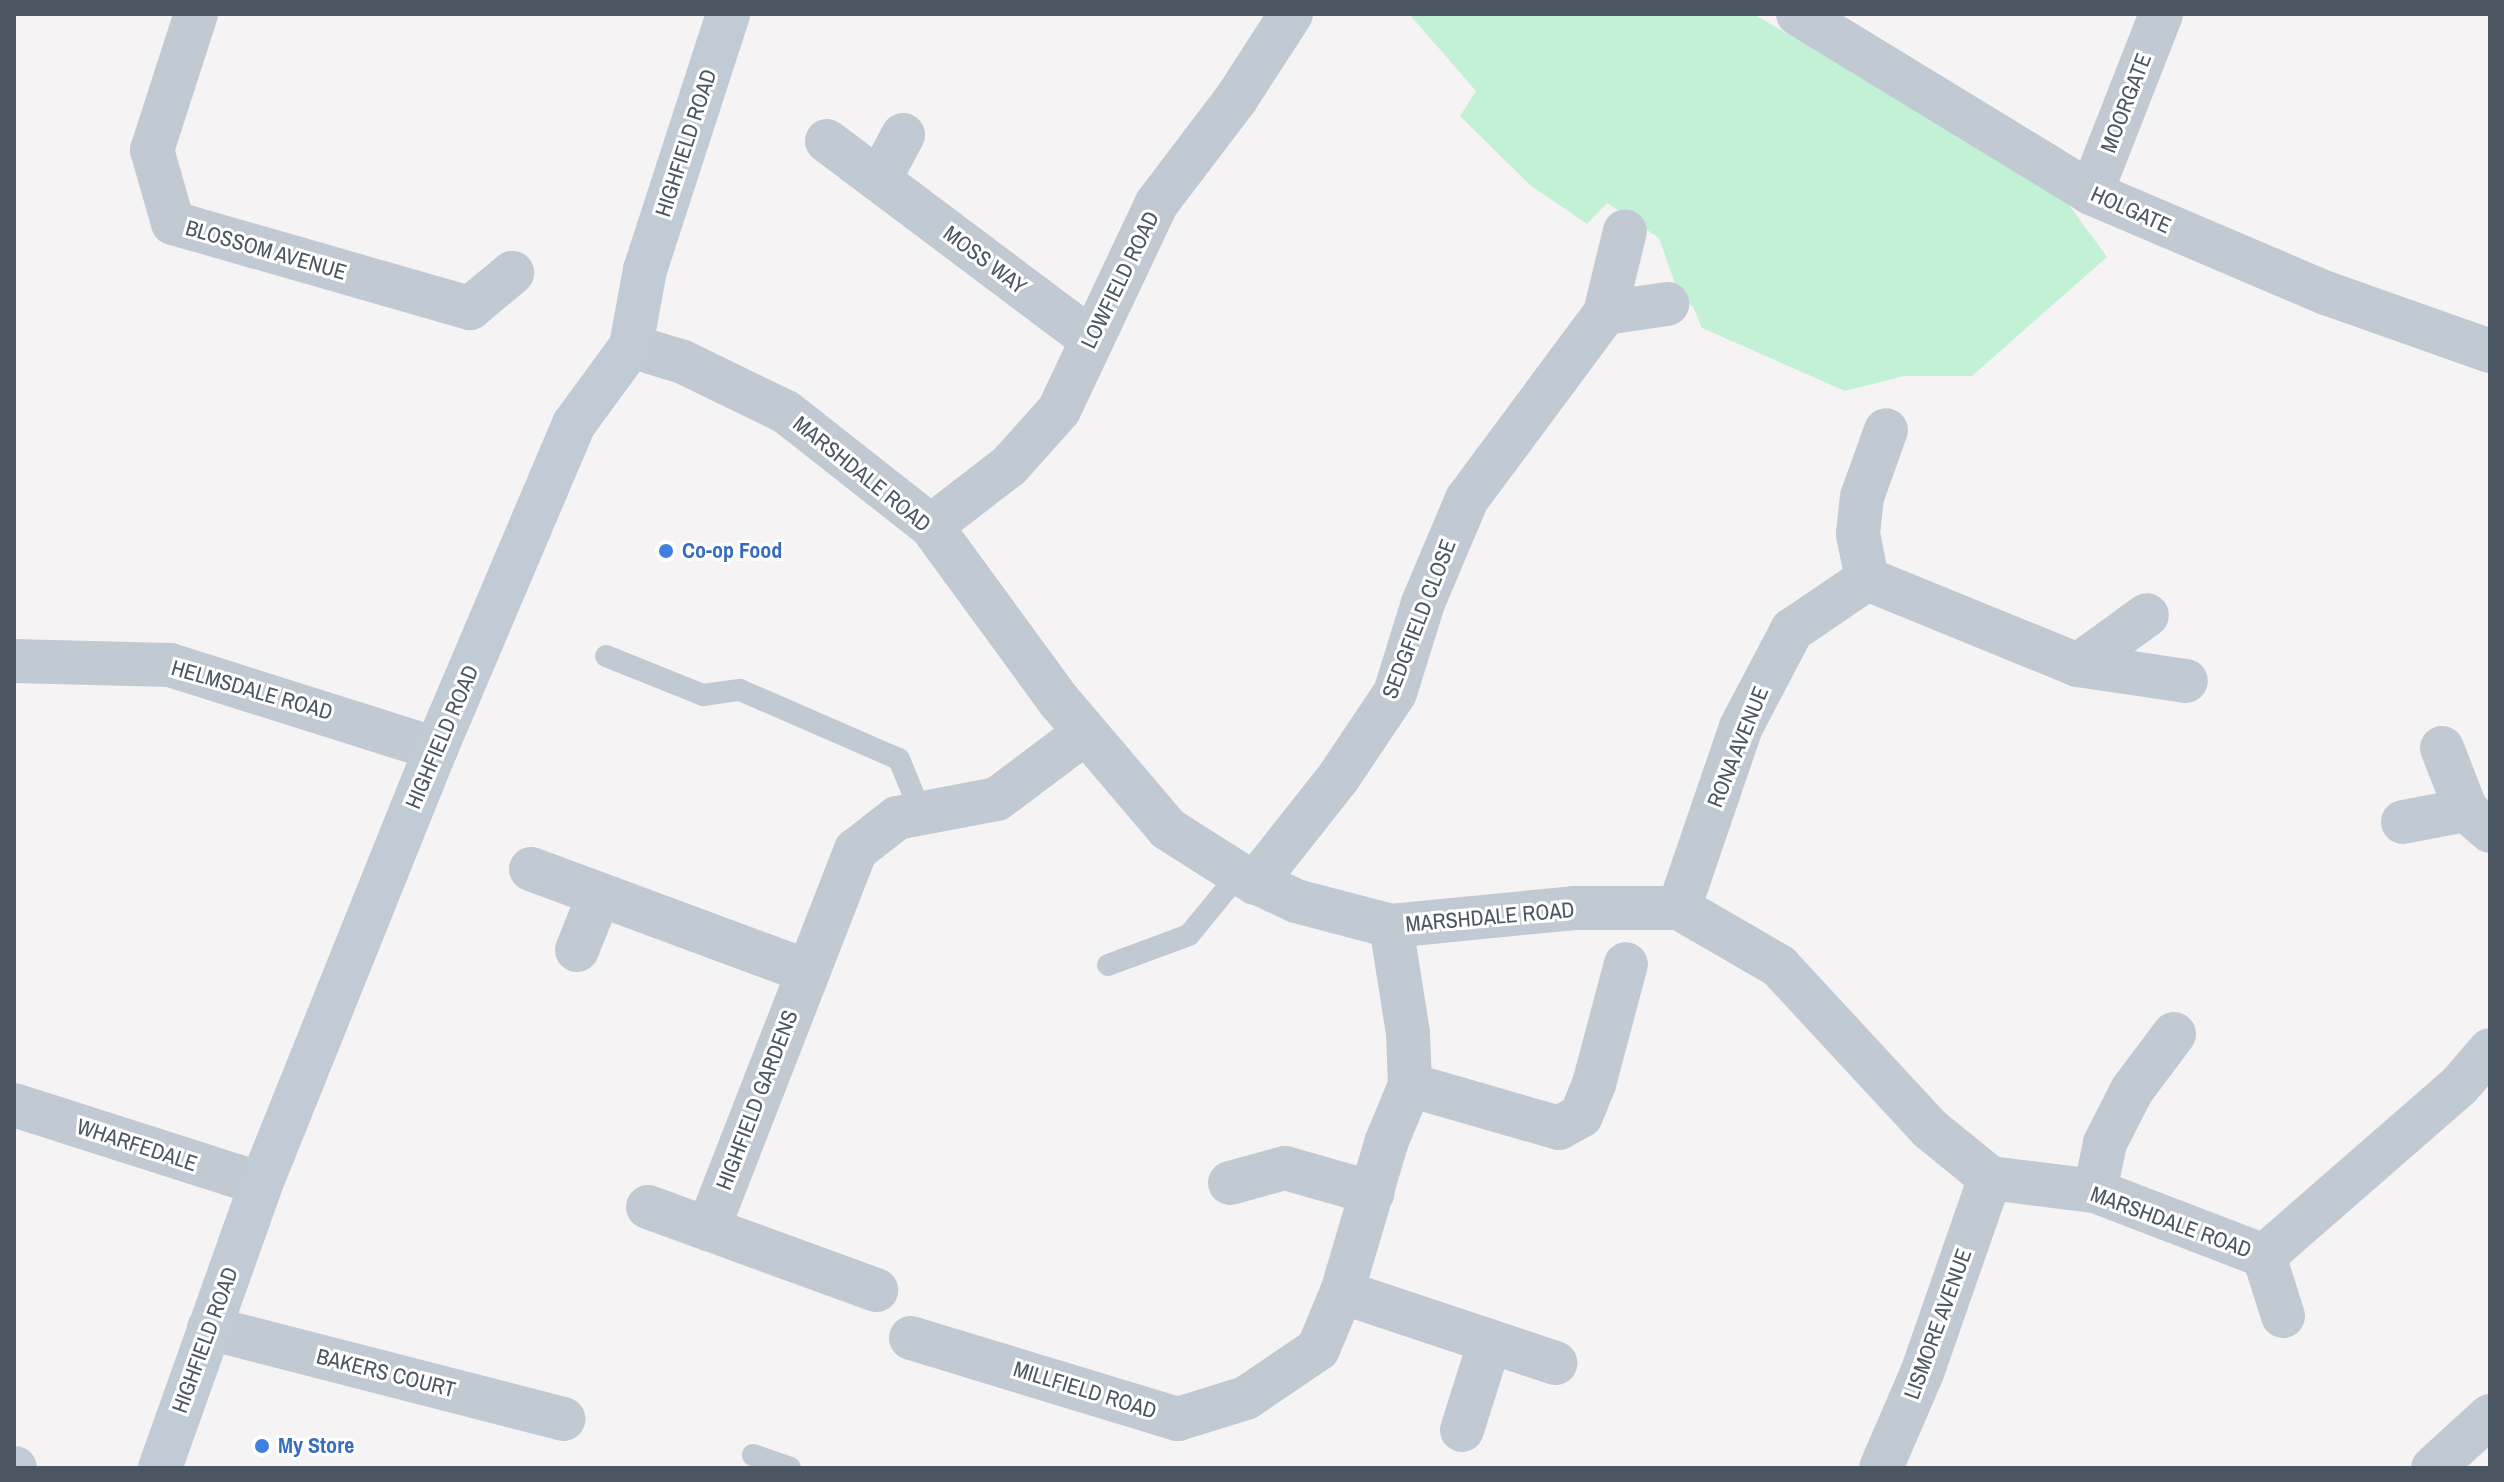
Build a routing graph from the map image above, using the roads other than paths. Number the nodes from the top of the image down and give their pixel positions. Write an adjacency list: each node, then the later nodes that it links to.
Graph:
1 (196, 14): 11 (street, BLOSSOM AVENUE)
2 (728, 14): 15 (street, HIGHFIELD ROAD)
3 (1291, 14): 14 (street, LOWFIELD ROAD)
4 (1798, 14): 9 (street, HOLGATE)
5 (2161, 14): 9 (street, MOORGATE)
6 (903, 135): 8 (street)
7 (827, 141): 8 (street, MOSS WAY)
8 (879, 180): 14 (street, MOSS WAY)
9 (2091, 193): 16 (street, HOLGATE)
10 (1625, 231): 13 (street, SEDGFIELD CLOSE)
11 (512, 273)
12 (1667, 304): 13 (street)
13 (1605, 313): 32 (street, SEDGFIELD CLOSE)
14 (1091, 339): 18 (street, LOWFIELD ROAD)
15 (631, 346): 18 (street, MARSHDALE ROAD); 27 (street, HIGHFIELD ROAD)
16 (2490, 351)
17 (1886, 430): 19 (street)
18 (931, 526): 25 (street, MARSHDALE ROAD)
19 (1867, 579): 23 (street); 34 (street, RONA AVENUE)
20 (2147, 615): 23 (street)
21 (606, 656): 28 (lane)
22 (14, 661): 27 (street, HELMSDALE ROAD)
23 (2078, 665): 24 (street)
24 (2186, 681)
25 (1085, 733): 28 (street, HIGHFIELD GARDENS); 32 (street, MARSHDALE ROAD)
26 (2442, 748): 29 (street)
27 (436, 749): 46 (street, HIGHFIELD ROAD)
28 (921, 813): 39 (street, HIGHFIELD GARDENS)
29 (2478, 821): 30 (street)
30 (2403, 822)
31 (531, 869): 33 (street)
32 (1247, 879): 35 (street, MARSHDALE ROAD); 38 (lane)
33 (599, 895): 36 (street); 39 (street)
34 (1679, 908): 35 (street, MARSHDALE ROAD); 44 (street)
35 (1391, 926): 42 (street, MILLFIELD ROAD)
36 (577, 950)
37 (1626, 964): 42 (street)
38 (1108, 965)
39 (807, 971): 50 (street, HIGHFIELD GARDENS)
40 (2174, 1034): 47 (street)
41 (2490, 1050): 51 (street, MARSHDALE ROAD)
42 (1410, 1085): 48 (street, MILLFIELD ROAD)
43 (14, 1105): 46 (street, WHARFEDALE)
44 (1990, 1178): 47 (street, MARSHDALE ROAD); 65 (street, LISMORE AVENUE)
45 (1230, 1183): 48 (street)
46 (261, 1184): 55 (street, HIGHFIELD ROAD)
47 (2095, 1191): 51 (street, MARSHDALE ROAD)
48 (1373, 1193): 53 (street, MILLFIELD ROAD)
49 (648, 1207): 50 (street)
50 (708, 1229): 52 (street)
51 (2264, 1256): 54 (street, MARSHDALE ROAD)
52 (876, 1290)
53 (1342, 1292): 56 (street, MILLFIELD ROAD); 57 (street)
54 (2283, 1316)
55 (209, 1328): 60 (street, BAKERS COURT); 63 (street, HIGHFIELD ROAD)
56 (911, 1338)
57 (1490, 1341): 58 (street); 61 (street)
58 (1556, 1363)
59 (2490, 1416): 66 (street)
60 (563, 1419)
61 (1462, 1430)
62 (753, 1455): 64 (lane)
63 (160, 1468)
64 (790, 1468)
65 (1881, 1468)
66 (2433, 1468)

